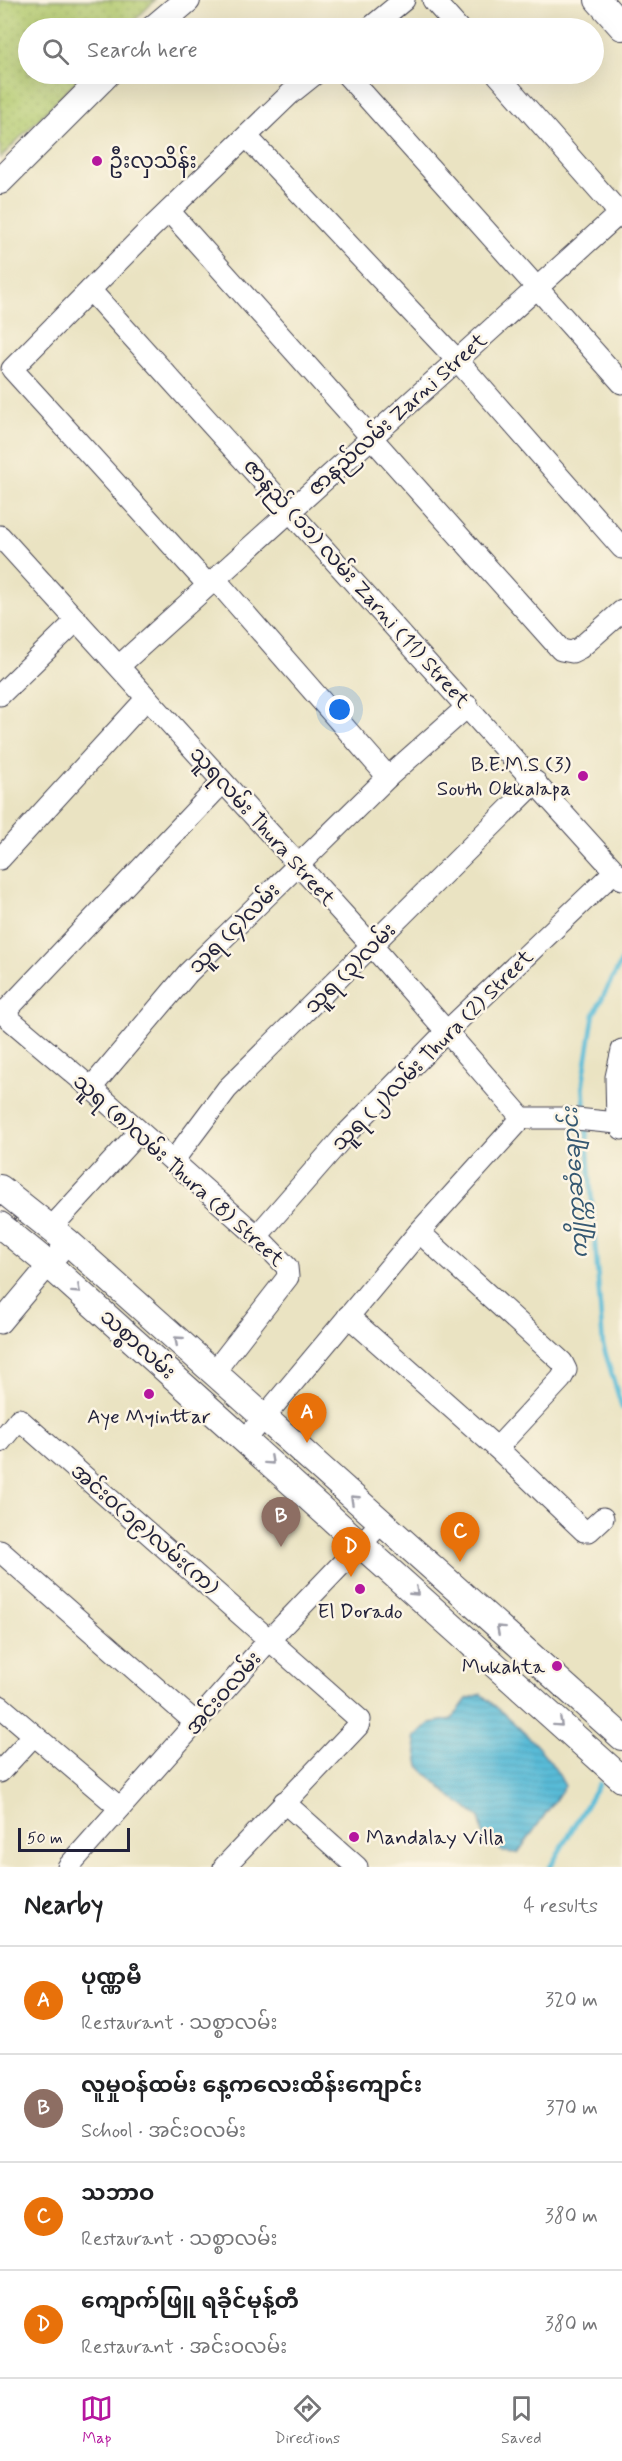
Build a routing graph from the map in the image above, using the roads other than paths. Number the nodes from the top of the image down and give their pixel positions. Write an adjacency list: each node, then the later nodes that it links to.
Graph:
1 (187, 0): 5 (main road)
2 (404, 0): 6 (street)
3 (433, 0): 7 (street)
4 (598, 0): 8 (main road)
5 (166, 18)
6 (382, 18)
7 (449, 18)
8 (622, 27)
9 (97, 84): 14 (main road)
10 (304, 84): 13 (street)
11 (355, 84): 17 (street)
12 (506, 84): 16 (street)
13 (247, 137): 15 (street); 19 (street)
14 (0, 181)
15 (169, 211): 18 (street); 21 (street)
16 (621, 214): 17 (street, ဇာနည်လမ်း Zarni Street)
17 (537, 288): 19 (street, ဇာနည်လမ်း Zarni Street); 20 (street)
18 (90, 290): 22 (street, ဇာနည် (၁၁) လမ်း Zarni (11) Street); 25 (street)
19 (457, 360): 21 (street, ဇာနည်လမ်း Zarni Street); 24 (street)
20 (622, 383)
21 (373, 437): 22 (street, ဇာနည်လမ်း Zarni Street); 26 (street)
22 (292, 510): 25 (street, ဇာနည်လမ်း Zarni Street); 31 (street, ဇာနည် (၁၁) လမ်း Zarni (11) Street)
23 (0, 538): 27 (street, သူရလမ်း Thura Street)
24 (622, 548)
25 (212, 582): 28 (street, ဇာနည်လမ်း Zarni Street); 32 (street)
26 (622, 611)
27 (77, 620): 28 (street, သူရလမ်း Thura Street); 29 (street)
28 (119, 666): 30 (street, သူရလမ်း Thura Street)
29 (0, 695)
30 (147, 698): 33 (street, သူရလမ်း Thura Street); 35 (street)
31 (468, 706): 32 (street, သူရ (၄)လမ်း); 34 (street, ဇာနည် (၁၁) လမ်း Zarni (11) Street)
32 (388, 777): 36 (street, သူရ (၄)လမ်း)
33 (223, 782): 36 (street, သူရလမ်း Thura Street); 39 (street)
34 (536, 783): 37 (street, ဇာနည် (၁၁) လမ်း Zarni (11) Street); 38 (street, သူရ (၃)လမ်း)
35 (0, 859)
36 (298, 865): 38 (street, သူရလမ်း Thura Street); 42 (street, သူရ (၄)လမ်း)
37 (618, 875): 40 (street, သူရ (၂)လမ်း Thura (2) Street)
38 (373, 947): 40 (street, သူရလမ်း Thura Street); 46 (street, သူရ (၃)လမ်း)
39 (1, 1012): 42 (street, သူရ (၈)လမ်း Thura (8) Street)
40 (446, 1032): 43 (street, သူရလမ်း Thura Street); 51 (street, သူရ (၂)လမ်း Thura (2) Street)
41 (622, 1050): 44 (street)
42 (91, 1088): 45 (street, သူရ (၈)လမ်း Thura (8) Street)
43 (522, 1118): 44 (street); 49 (street)
44 (612, 1124)
45 (139, 1132): 46 (street, သူရ (၈)လမ်း Thura (8) Street); 50 (street)
46 (173, 1161): 51 (street, သူရ (၈)လမ်း Thura (8) Street)
47 (0, 1188): 50 (main road, သစ္စာလမ်း)
48 (0, 1225): 52 (main road, သစ္စာလမ်း)
49 (419, 1232): 53 (street); 59 (street)
50 (59, 1235): 52 (street); 55 (main road, သစ္စာလမ်း, one-way to 50)
51 (257, 1236): 55 (street, သူရ (၈)လမ်း Thura (8) Street)
52 (48, 1264): 54 (street); 57 (main road, သစ္စာလမ်း, one-way to 57)
53 (348, 1316): 56 (street); 59 (street)
54 (0, 1323)
55 (214, 1372): 56 (main road, သစ္စာလမ်း)
56 (264, 1415): 57 (street); 61 (main road, သစ္စာလမ်း, one-way to 56)
57 (245, 1440): 62 (main road, သစ္စာလမ်း, one-way to 62)
58 (0, 1442): 64 (street, အင်းဝ(၁၉)လမ်း(က))
59 (497, 1448): 60 (street)
60 (603, 1518)
61 (381, 1523): 62 (street, အင်းဝလမ်း); 68 (main road, သစ္စာလမ်း, one-way to 61)
62 (361, 1542): 64 (street, အင်းဝလမ်း); 70 (main road, သစ္စာလမ်း, one-way to 70)
63 (0, 1551): 66 (street)
64 (270, 1639): 66 (street, အင်းဝလမ်း); 71 (street, အင်းဝ(၁၉)လမ်း(က))
65 (0, 1706): 67 (street)
66 (197, 1724): 72 (street, အင်းဝလမ်း)
67 (34, 1735): 69 (street); 72 (street)
68 (622, 1737)
69 (0, 1772)
70 (622, 1779)
71 (284, 1802): 74 (street); 75 (street)
72 (120, 1808): 73 (street, အင်းဝလမ်း)
73 (68, 1867)
74 (224, 1867)
75 (357, 1867)

